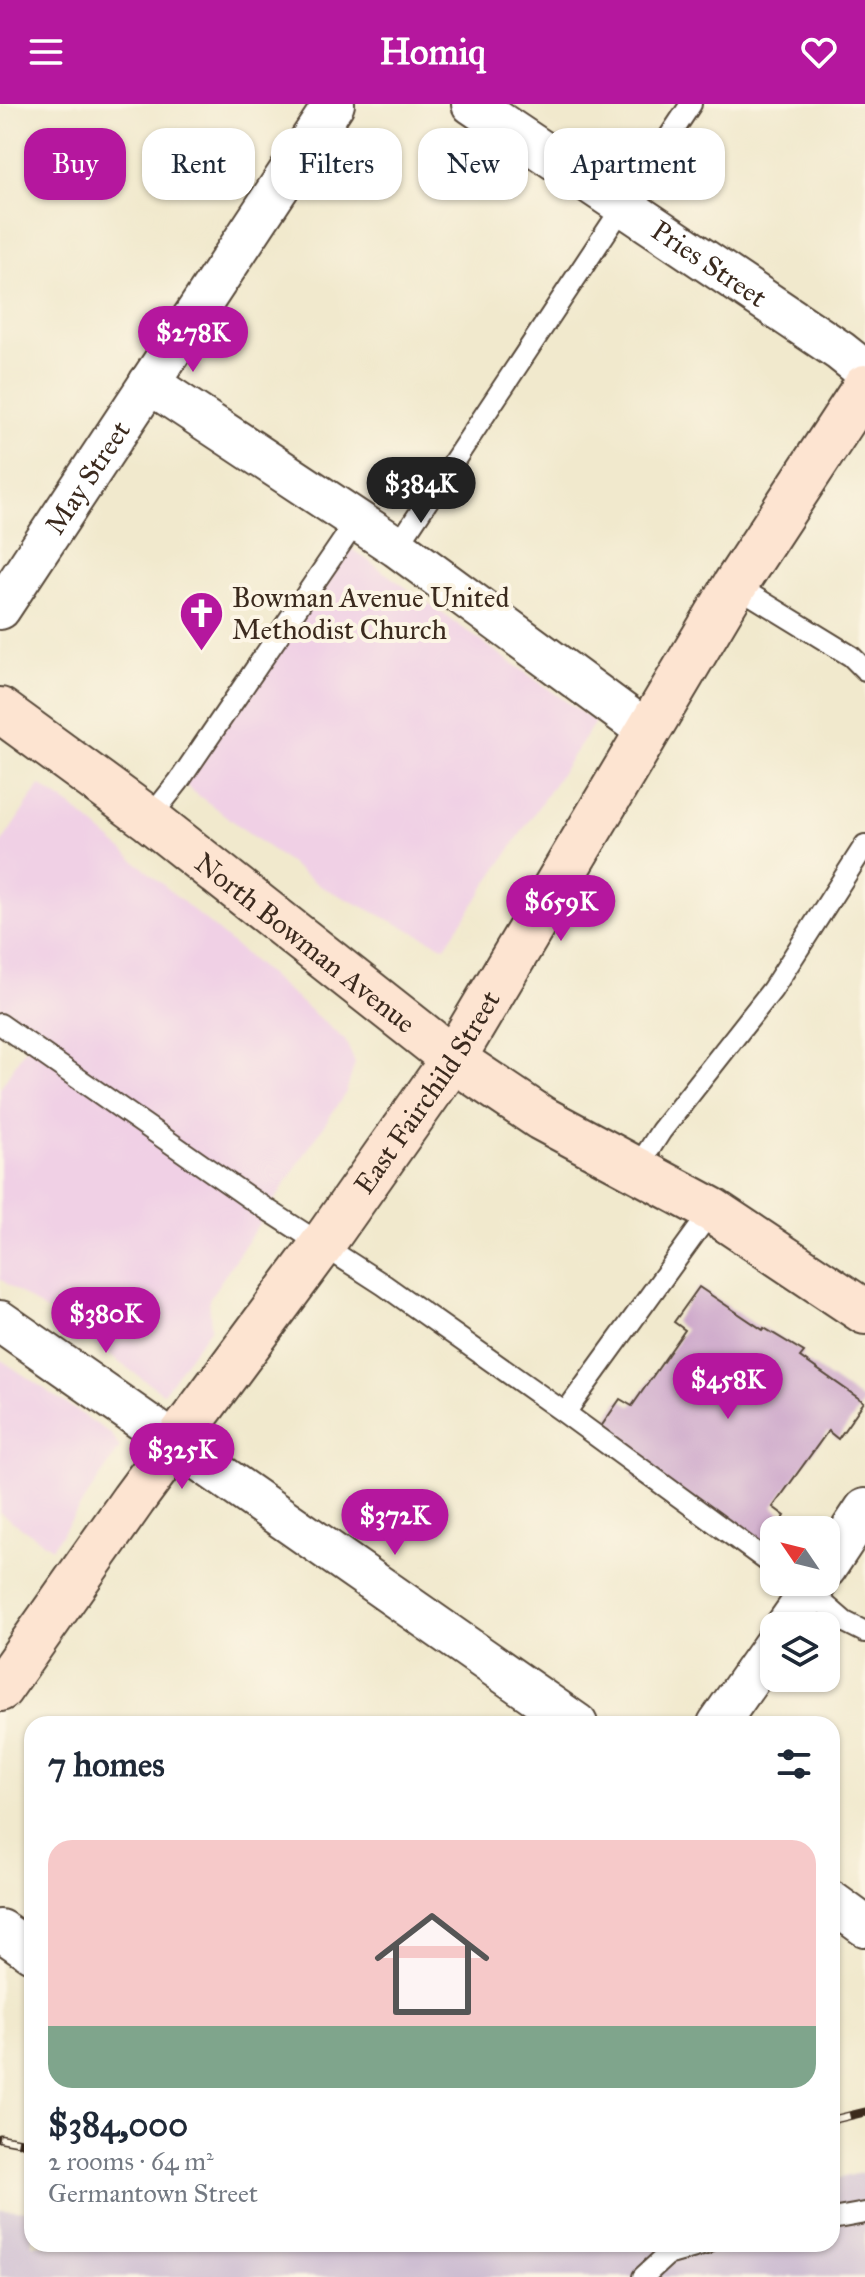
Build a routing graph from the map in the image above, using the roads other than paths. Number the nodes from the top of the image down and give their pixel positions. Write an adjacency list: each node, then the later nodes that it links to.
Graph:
1 (334, 104): 6 (street, May Street)
2 (472, 104): 4 (street, Pries Street)
3 (691, 104): 4 (lane)
4 (623, 206): 5 (street, Pries Street); 9 (lane)
5 (865, 371)
6 (149, 383): 8 (street); 11 (street, May Street)
7 (865, 387): 10 (street, East Fairchild Street)
8 (357, 520): 9 (street); 15 (lane)
9 (397, 547): 14 (street)
10 (735, 585): 12 (lane); 14 (street, East Fairchild Street)
11 (0, 609)
12 (865, 670)
13 (0, 710): 15 (street, North Bowman Avenue)
14 (647, 731): 18 (street, East Fairchild Street)
15 (149, 819): 18 (street, North Bowman Avenue)
16 (865, 845): 19 (lane)
17 (0, 1024): 21 (lane)
18 (453, 1059): 19 (street, North Bowman Avenue); 21 (street, East Fairchild Street)
19 (636, 1170): 20 (street, North Bowman Avenue)
20 (712, 1210): 22 (street, North Bowman Avenue); 24 (lane)
21 (322, 1245): 24 (lane); 25 (street, East Fairchild Street)
22 (865, 1312)
23 (4, 1332): 25 (street)
24 (565, 1413): 28 (lane)
25 (176, 1441): 32 (street, East Fairchild Street); 33 (street)
26 (865, 1509): 27 (street)
27 (840, 1543)
28 (760, 1556)
29 (824, 1596): 30 (lane)
30 (865, 1632)
31 (760, 1664): 34 (street)
32 (0, 1689)
33 (566, 1716)
34 (724, 1716)
35 (840, 1908): 36 (street)
36 (865, 1926)
37 (0, 1930): 38 (street)
38 (24, 1946)
39 (865, 2213): 40 (lane)
40 (840, 2218)
41 (678, 2252): 42 (lane)
42 (643, 2277)

